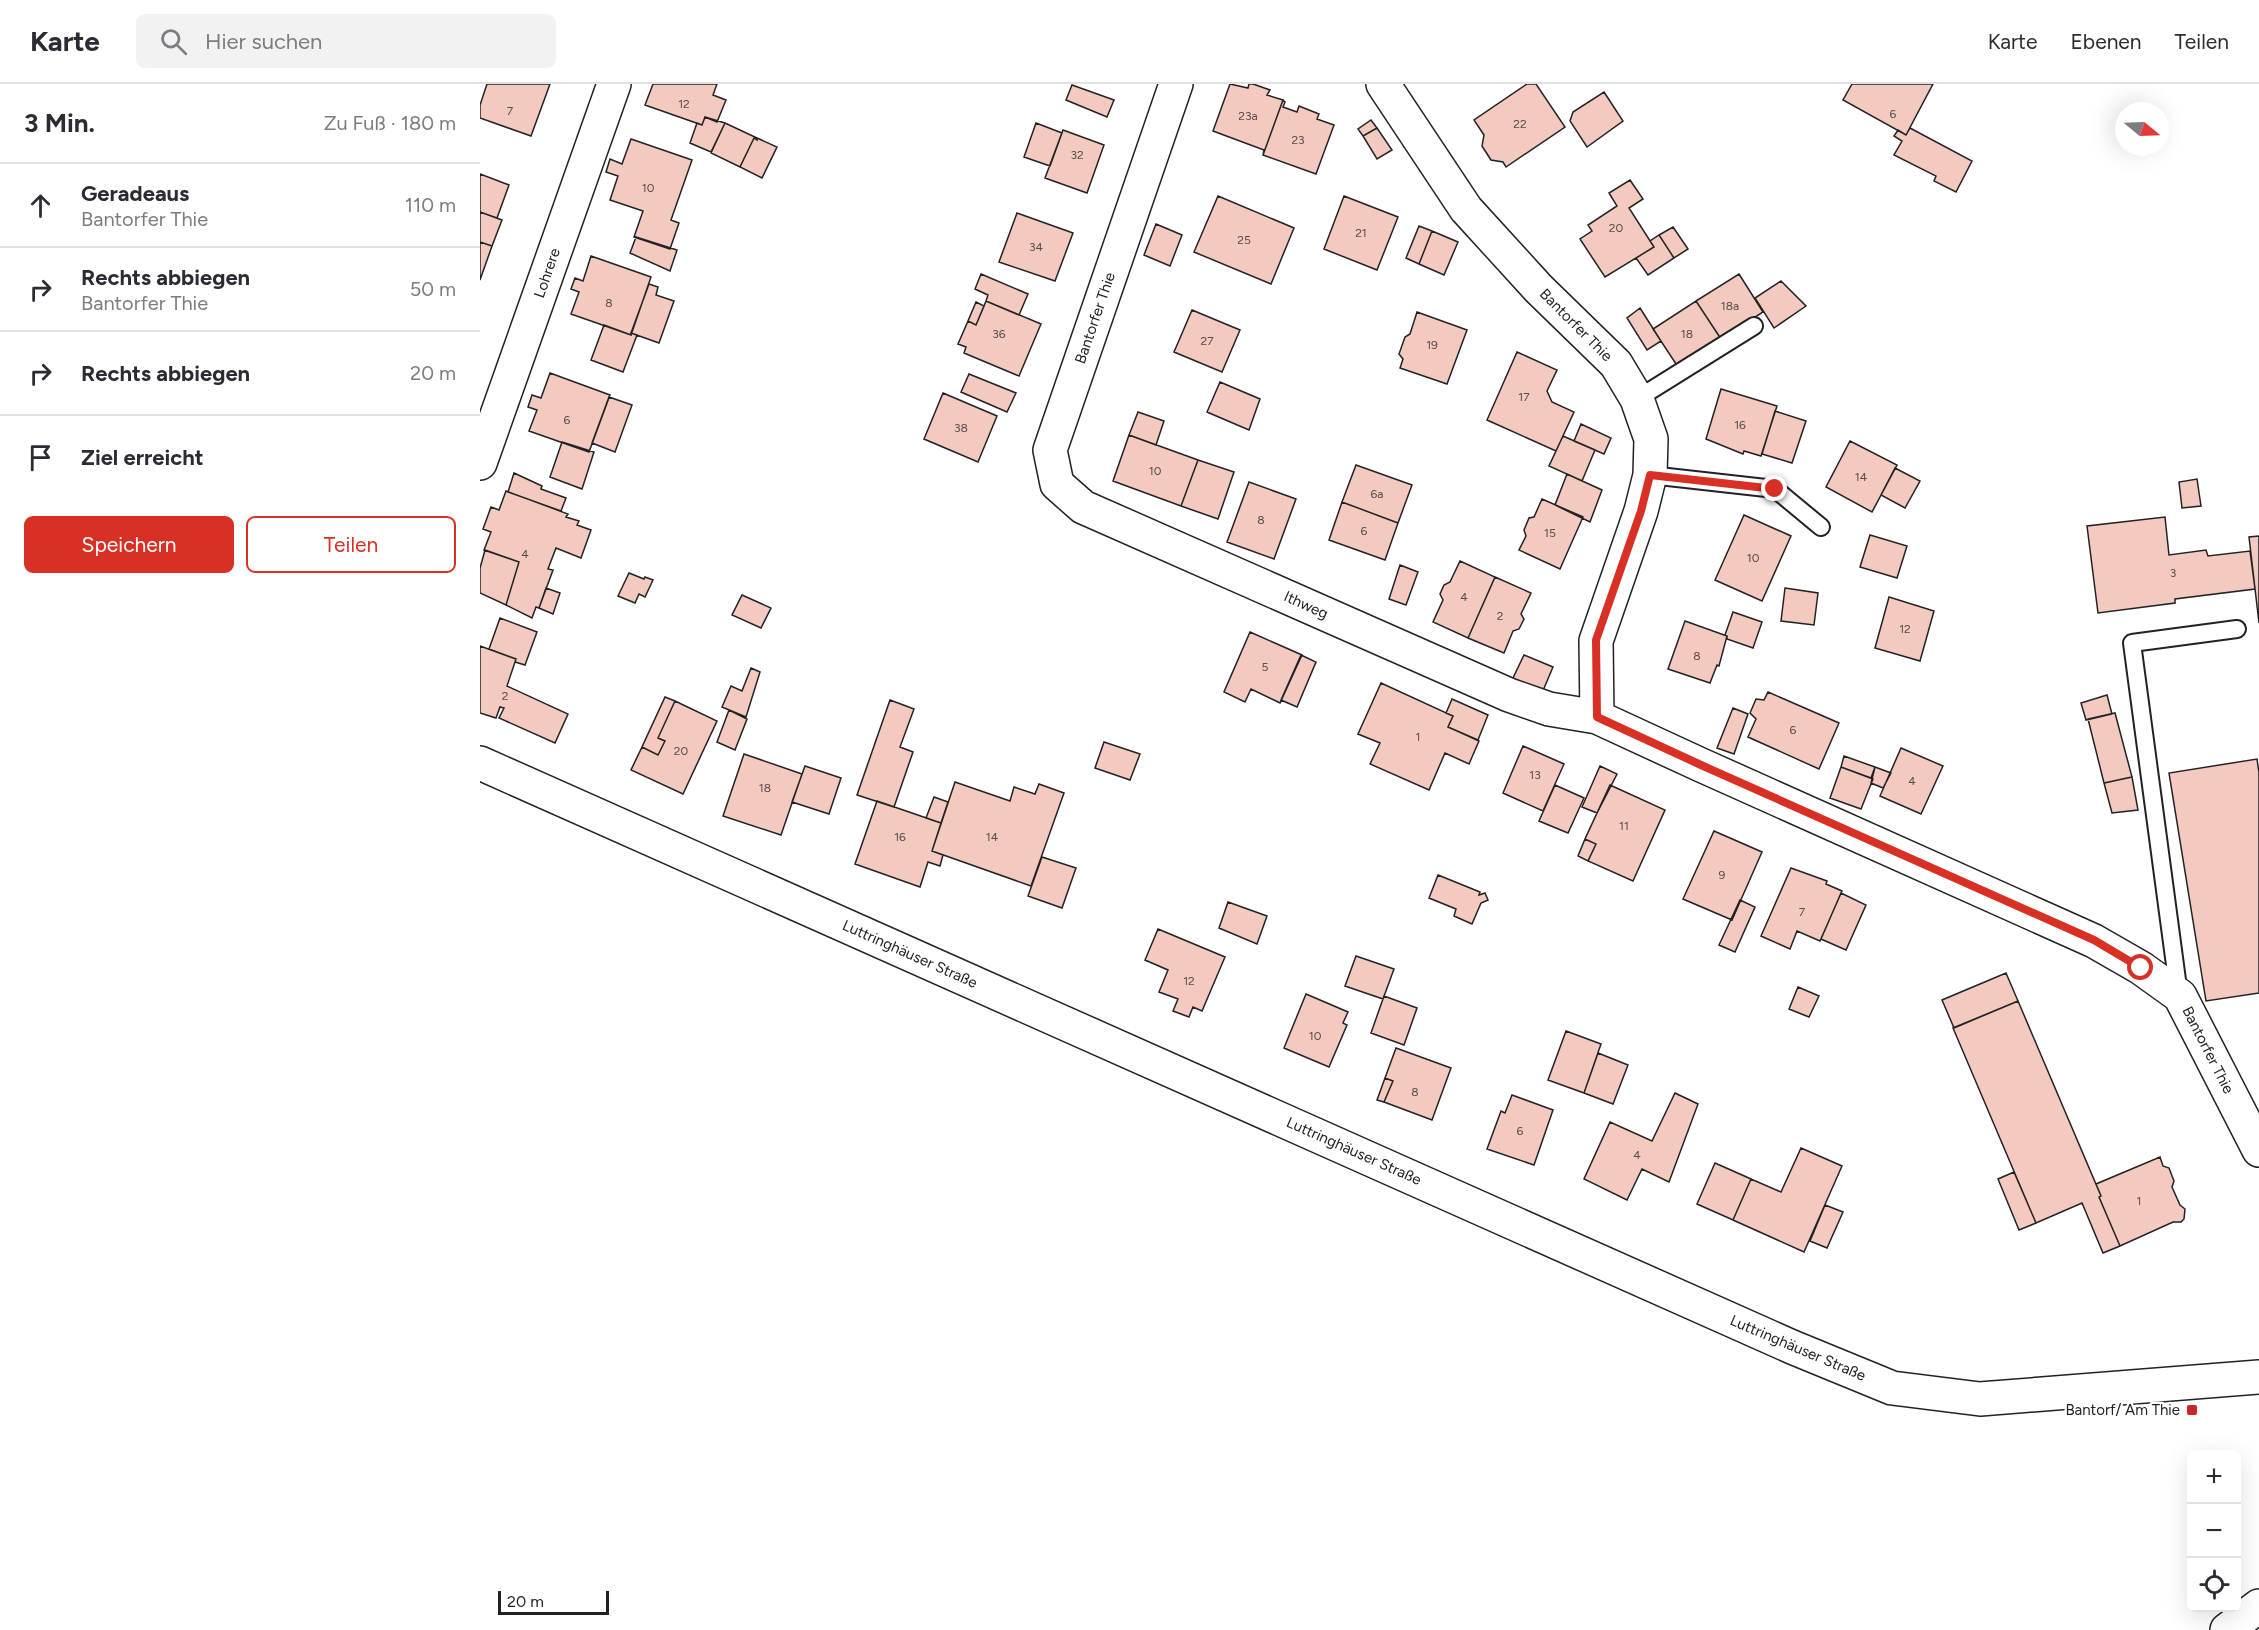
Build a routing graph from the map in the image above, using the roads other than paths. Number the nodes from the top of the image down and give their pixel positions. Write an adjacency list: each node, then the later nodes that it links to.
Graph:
1 (614, 84): 7 (street, Lohrere)
2 (1176, 84): 6 (street, Bantorfer Thie)
3 (1383, 84): 5 (street, Bantorfer Thie)
4 (1754, 326): 5 (lane)
5 (1637, 399): 8 (street, Bantorfer Thie)
6 (1050, 450): 11 (street, Ithweg)
7 (480, 463)
8 (1650, 475): 9 (lane); 11 (street, Bantorfer Thie)
9 (1821, 527)
10 (2237, 629): 13 (lane)
11 (1597, 717): 13 (street, Bantorfer Thie)
12 (480, 763): 15 (street, Luttringhäuser Straße)
13 (2180, 996): 14 (street, Bantorfer Thie)
14 (2259, 1150)
15 (2259, 1377)
16 (2259, 1606): 17 (street)
17 (2227, 1630)

